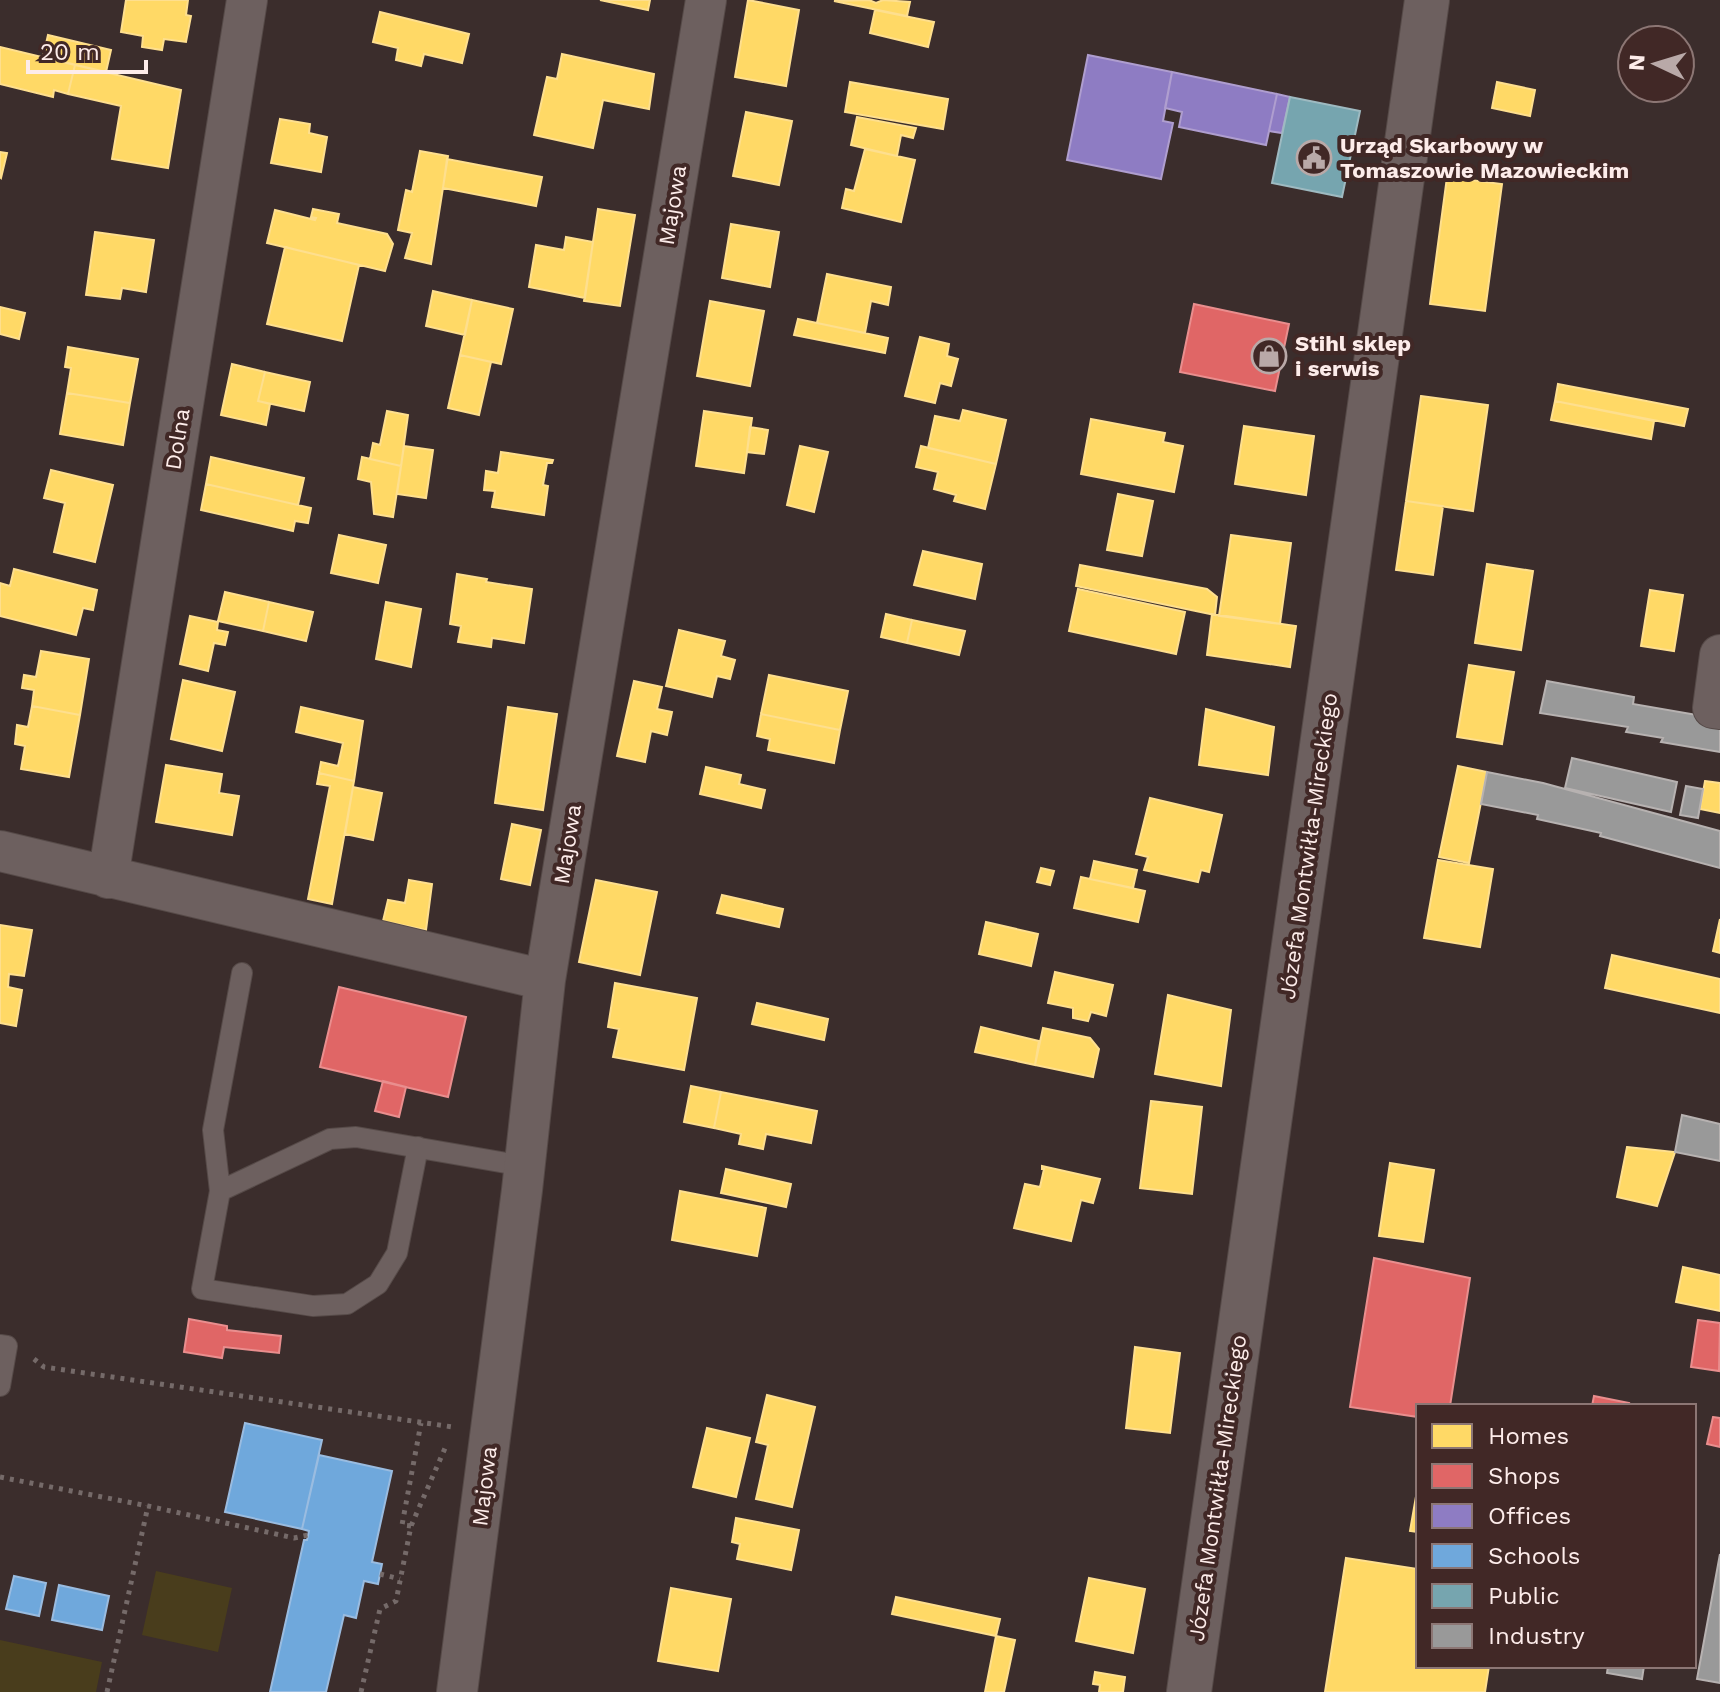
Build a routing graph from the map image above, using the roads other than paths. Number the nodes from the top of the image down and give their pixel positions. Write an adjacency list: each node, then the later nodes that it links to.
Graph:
1 (247, 0): 7 (street, Dolna)
2 (706, 0): 9 (street, Majowa)
3 (1427, 0): 16 (main road, Józefa Montwiłła-Mireckiego)
4 (1720, 655): 5 (street)
5 (1720, 709)
6 (0, 851): 7 (street)
7 (108, 878): 9 (street)
8 (242, 973): 12 (lane)
9 (545, 980): 11 (street, Majowa)
10 (418, 1147): 11 (lane); 12 (lane); 12 (lane)
11 (524, 1166): 15 (street, Majowa)
12 (220, 1191)
13 (0, 1345): 14 (lane)
14 (0, 1386)
15 (457, 1692)
16 (1189, 1692)

